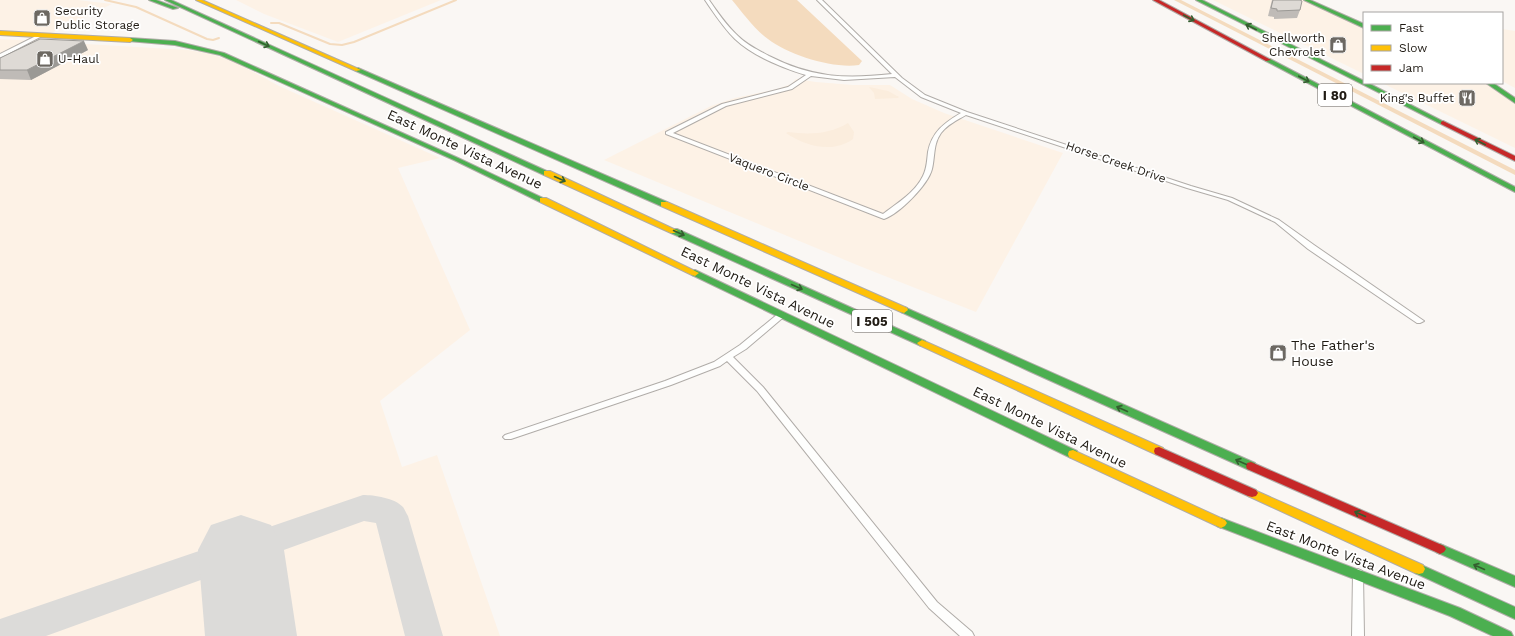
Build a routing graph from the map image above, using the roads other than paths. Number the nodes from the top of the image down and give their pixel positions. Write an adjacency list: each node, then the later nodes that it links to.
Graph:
1 (152, 0): 14 (main road)
2 (167, 0): 14 (main road, I 505)
3 (198, 0): 11 (main road, I 505)
4 (214, 0): 11 (main road)
5 (707, 0): 21 (street)
6 (819, 0): 22 (street, Horse Creek Drive)
7 (1155, 0): 30 (main road, I 80, one-way to 30)
8 (1198, 0): 23 (main road, I 80, one-way to 8)
9 (1306, 0): 13 (main road)
10 (1316, 0): 12 (main road)
11 (242, 19): 36 (main road, I 505, one-way to 11)
12 (1363, 20)
13 (1363, 26)
14 (228, 28): 37 (main road, I 505, one-way to 37)
15 (0, 33): 16 (main road, East Monte Vista Avenue)
16 (40, 36): 18 (street); 19 (main road, East Monte Vista Avenue)
17 (0, 38): 18 (main road, East Monte Vista Avenue)
18 (32, 40): 19 (main road, East Monte Vista Avenue); 20 (street)
19 (197, 47): 31 (main road, East Monte Vista Avenue)
20 (0, 56)
21 (809, 75): 22 (street); 28 (street, Vaquero Circle)
22 (896, 75): 28 (street, Horse Creek Drive)
23 (1363, 83)
24 (1365, 84): 29 (main road, I 80, one-way to 24)
25 (1491, 84): 27 (main road)
26 (1501, 84): 27 (main road)
27 (1513, 96)
28 (965, 113): 32 (street, Horse Creek Drive)
29 (1515, 159)
30 (1515, 190)
31 (782, 315): 33 (street); 35 (main road, East Monte Vista Avenue)
32 (1420, 321)
33 (728, 357): 34 (street); 38 (street)
34 (508, 437)
35 (1358, 574): 39 (street); 40 (main road, East Monte Vista Avenue)
36 (1515, 582)
37 (1515, 613)
38 (968, 636)
39 (1358, 636)
40 (1506, 636)

